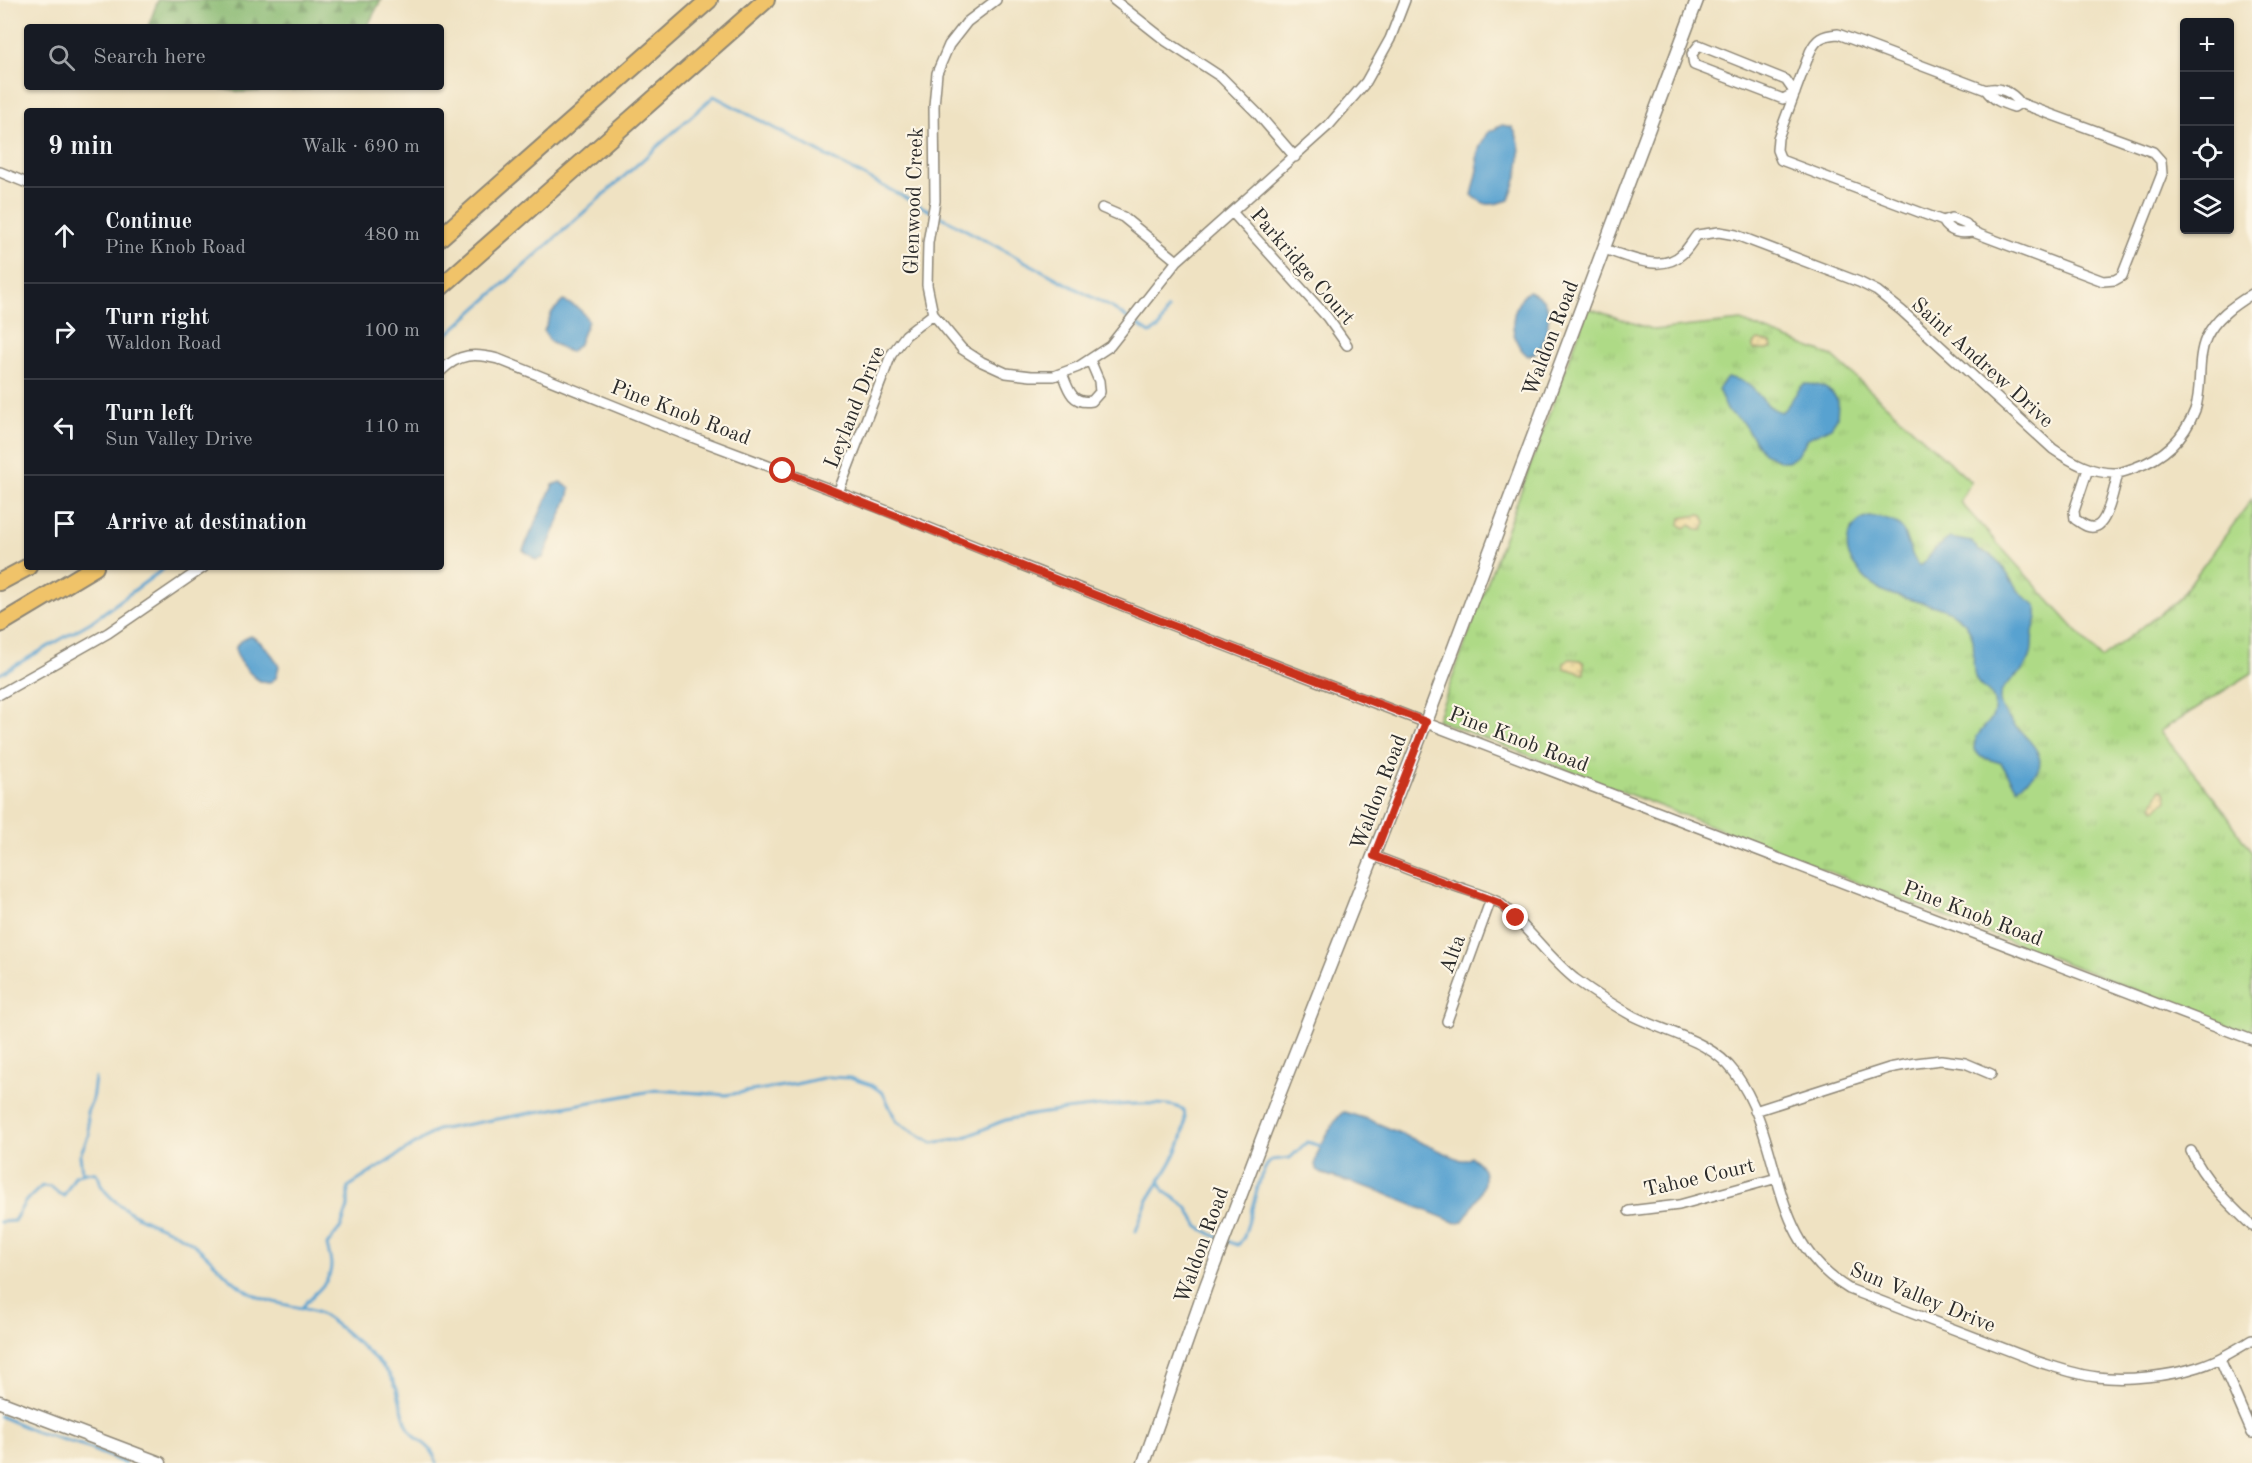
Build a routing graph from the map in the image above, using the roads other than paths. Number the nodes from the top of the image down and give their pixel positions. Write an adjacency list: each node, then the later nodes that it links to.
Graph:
1 (709, 0): 15 (highway)
2 (766, 0): 18 (highway)
3 (996, 0): 20 (street, Glenwood Creek)
4 (1114, 0): 10 (street)
5 (1405, 0): 10 (street, Glenwood Creek)
6 (1697, 0): 7 (street, Waldon Road)
7 (1678, 48): 8 (street); 16 (street, Waldon Road)
8 (1692, 54): 9 (street); 9 (street)
9 (1795, 93): 9 (street)
10 (1295, 157): 14 (street, Glenwood Creek)
11 (0, 172): 12 (street)
12 (24, 182)
13 (1102, 208): 17 (street)
14 (1232, 212): 17 (street, Glenwood Creek); 21 (street, Parkridge Court)
15 (444, 234)
16 (1604, 249): 25 (street, Saint Andrew Drive); 34 (street, Waldon Road)
17 (1177, 261): 22 (street, Glenwood Creek)
18 (444, 284)
19 (2252, 294): 26 (street, Saint Andrew Drive)
20 (933, 314): 24 (street, Glenwood Creek); 27 (street, Leyland Drive)
21 (1347, 345)
22 (1090, 360): 24 (street, Glenwood Creek); 24 (street)
23 (444, 369): 27 (street, Pine Knob Road)
24 (1062, 373)
25 (2088, 469): 26 (street, Saint Andrew Drive); 26 (street)
26 (2118, 473)
27 (838, 493): 34 (street, Pine Knob Road)
28 (24, 569): 31 (highway)
29 (90, 570): 32 (highway)
30 (200, 570): 33 (street)
31 (0, 582)
32 (0, 624)
33 (0, 694)
34 (1426, 722): 35 (street, Waldon Road); 38 (street, Pine Knob Road)
35 (1374, 856): 36 (street, Sun Valley Drive); 50 (street, Waldon Road)
36 (1491, 899): 37 (street, Alta); 40 (street, Sun Valley Drive)
37 (1447, 1021)
38 (2252, 1040)
39 (1991, 1074): 40 (street)
40 (1755, 1112): 42 (street, Sun Valley Drive)
41 (2191, 1151): 44 (street)
42 (1777, 1178): 43 (street, Tahoe Court); 46 (street, Sun Valley Drive)
43 (1629, 1211)
44 (2252, 1226)
45 (2252, 1340): 46 (street, Sun Valley Drive)
46 (2220, 1359): 48 (street)
47 (0, 1402): 49 (street)
48 (2252, 1433)
49 (160, 1463)
50 (1144, 1463)

